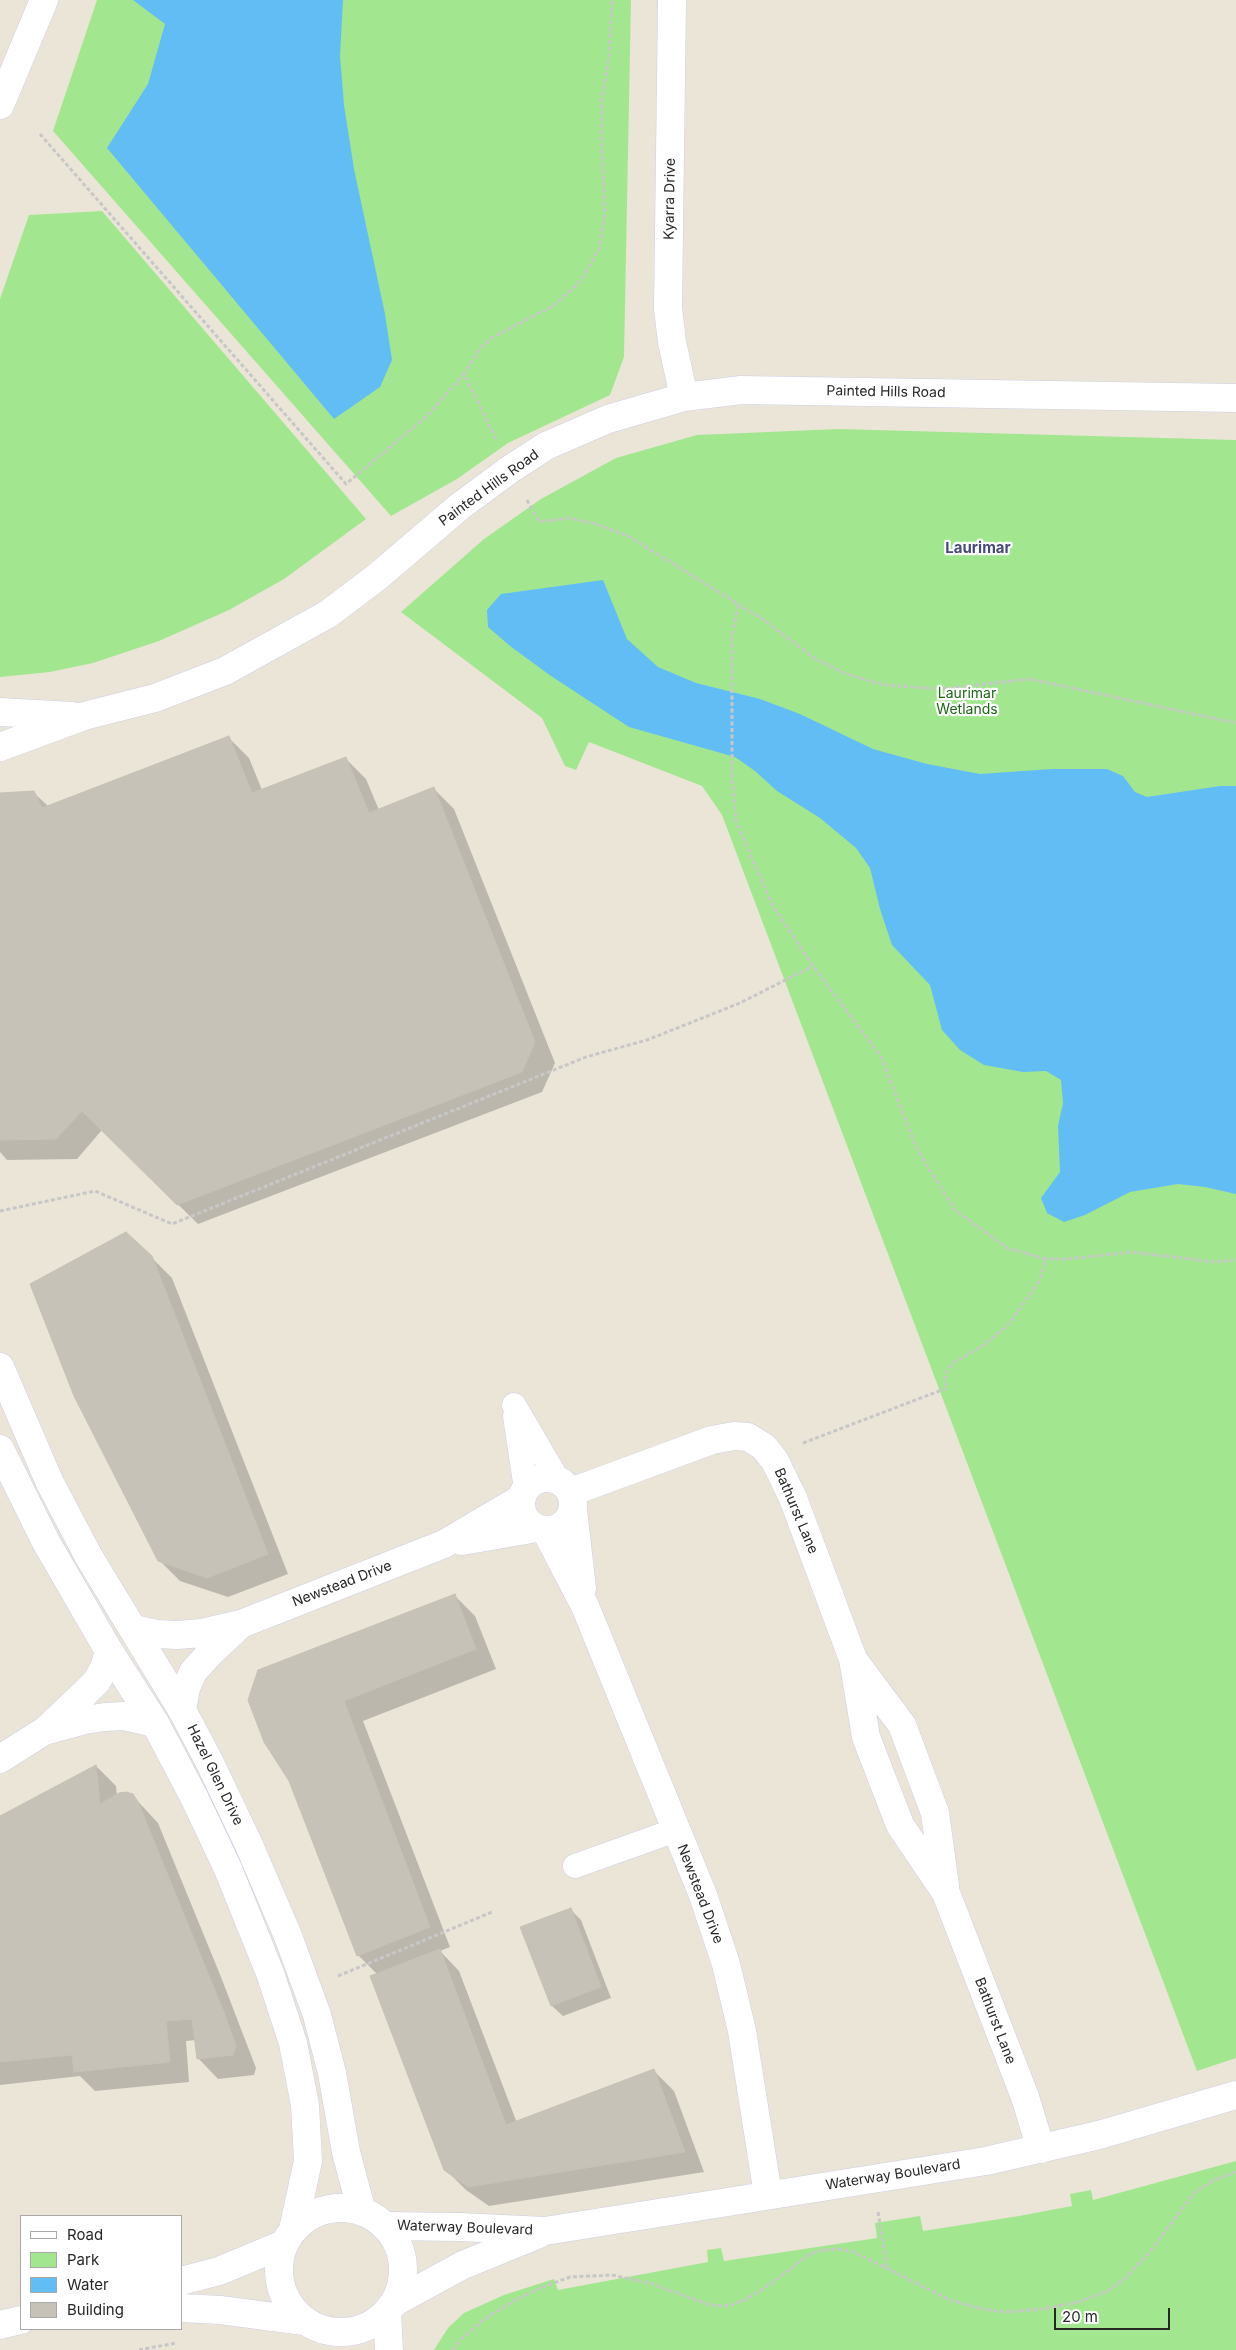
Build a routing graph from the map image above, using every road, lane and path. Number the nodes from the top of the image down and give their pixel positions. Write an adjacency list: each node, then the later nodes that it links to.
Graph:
1 (44, 0): 4 (street)
2 (612, 0): 6 (path)
3 (672, 0): 7 (street, Kyarra Drive)
4 (0, 104)
5 (40, 134): 6 (path)
6 (464, 374): 9 (path)
7 (684, 396): 8 (street, Painted Hills Road); 9 (street, Painted Hills Road)
8 (1236, 398)
9 (509, 470): 10 (path); 12 (street, Painted Hills Road)
10 (738, 605): 13 (path); 15 (path)
11 (0, 712): 12 (street, Painted Hills Road)
12 (84, 716): 14 (street, Painted Hills Road)
13 (1236, 723)
14 (0, 747)
15 (813, 966): 16 (path); 17 (path)
16 (0, 1212)
17 (1046, 1259): 18 (path); 21 (path)
18 (1236, 1260)
19 (0, 1367): 28 (street, Hazel Glen Drive)
20 (0, 1449): 29 (street, Hazel Glen Drive)
21 (775, 1461): 23 (street, Bathurst Lane); 30 (street, Bathurst Lane)
22 (524, 1493): 23 (street); 23 (lane); 24 (street); 25 (street, Newstead Drive)
23 (567, 1494): 24 (street); 26 (street, Newstead Drive)
24 (541, 1530): 25 (street, Newstead Drive); 26 (street, Newstead Drive)
25 (444, 1544): 27 (street, Newstead Drive)
26 (584, 1606): 35 (street, Newstead Drive)
27 (241, 1624): 28 (street, Newstead Drive); 31 (street, Newstead Drive)
28 (134, 1629): 31 (street, Hazel Glen Drive)
29 (109, 1651): 32 (street, Hazel Glen Drive); 33 (street)
30 (853, 1659): 37 (street, Bathurst Lane); 37 (street, Bathurst Lane)
31 (182, 1710): 39 (street, Hazel Glen Drive)
32 (155, 1723): 33 (street); 48 (street, Hazel Glen Drive)
33 (46, 1730): 34 (street)
34 (0, 1758)
35 (676, 1830): 36 (lane); 44 (street, Newstead Drive)
36 (575, 1866)
37 (946, 1893): 41 (street, Bathurst Lane)
38 (492, 1912): 39 (path)
39 (307, 1989): 45 (street, Hazel Glen Drive)
40 (1236, 2095): 41 (street, Waterway Boulevard)
41 (1041, 2149): 43 (street, Waterway Boulevard)
42 (1236, 2172): 49 (path)
43 (872, 2178): 44 (street, Waterway Boulevard); 49 (path)
44 (768, 2195): 47 (street, Waterway Boulevard)
45 (362, 2212): 46 (street); 48 (street)
46 (385, 2226): 47 (street, Waterway Boulevard); 51 (street)
47 (544, 2231): 51 (street, Waterway Boulevard)
48 (288, 2238): 50 (street); 55 (street)
49 (888, 2268): 57 (path)
50 (182, 2281)
51 (391, 2307): 55 (street); 56 (street)
52 (182, 2308): 55 (street)
53 (20, 2320): 54 (street)
54 (0, 2325)
55 (318, 2333)
56 (388, 2350)
57 (453, 2350)

